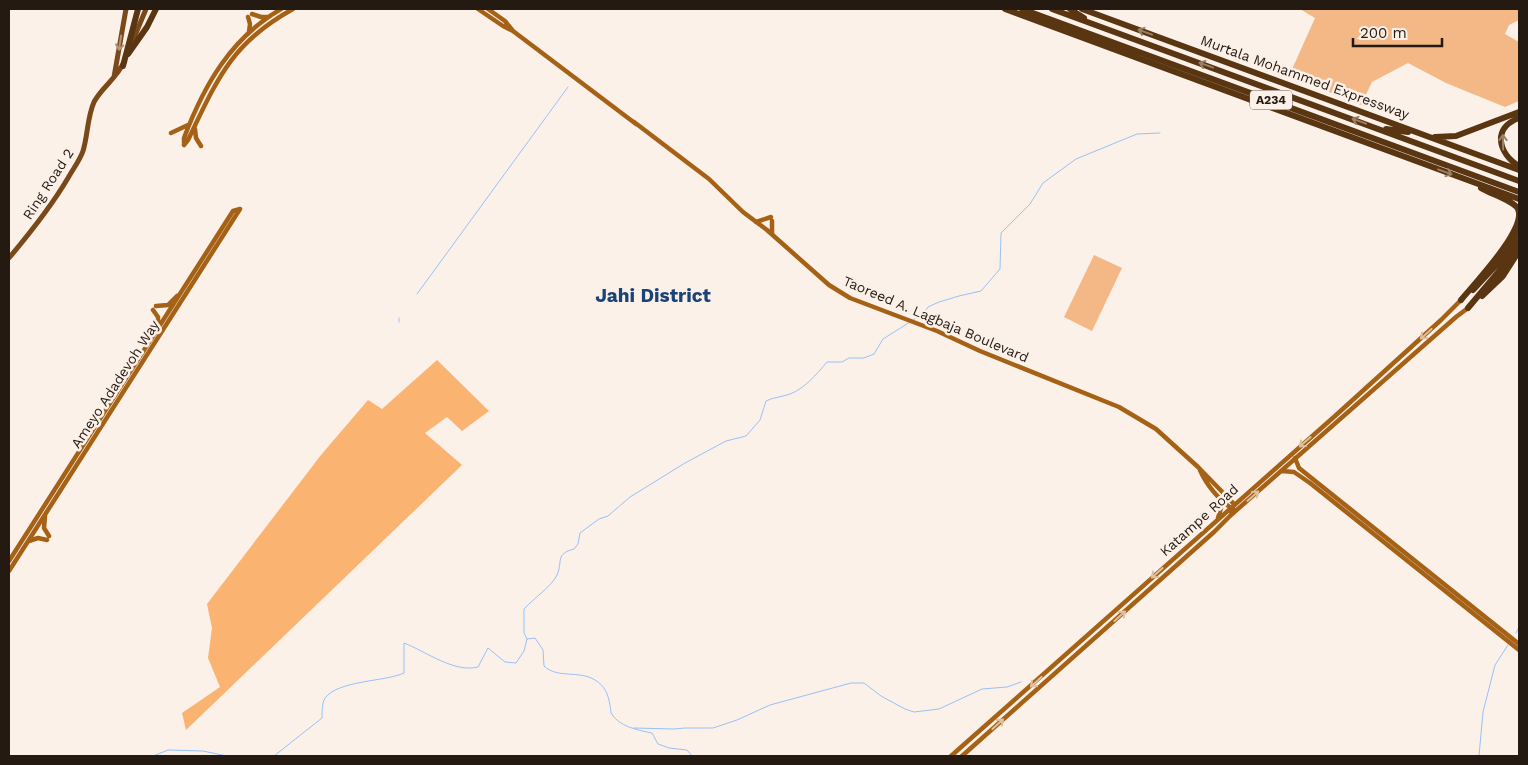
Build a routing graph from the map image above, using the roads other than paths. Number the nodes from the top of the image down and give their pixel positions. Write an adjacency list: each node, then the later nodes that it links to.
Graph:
1 (126, 9): 25 (main road, one-way to 25)
2 (138, 9): 24 (highway)
3 (146, 9): 22 (main road)
4 (156, 9): 22 (highway)
5 (281, 9): 14 (street)
6 (292, 9): 16 (street)
7 (478, 9): 17 (street, Taoreed A. Lagbaja Boulevard)
8 (488, 9): 17 (street, Taoreed A. Lagbaja Boulevard)
9 (1005, 9): 39 (highway)
10 (1022, 9): 21 (highway, A234)
11 (1052, 9): 15 (highway, Murtala Mohammed Expressway / A234)
12 (1070, 9): 15 (highway)
13 (1082, 9): 34 (highway, Murtala Mohammed Expressway, one-way to 13)
14 (268, 17): 16 (street); 18 (street)
15 (1094, 24): 19 (highway, Murtala Mohammed Expressway / A234)
16 (259, 26): 18 (street); 26 (street)
17 (513, 31): 37 (street, Taoreed A. Lagbaja Boulevard)
18 (249, 32): 27 (street)
19 (1149, 44): 20 (highway, Murtala Mohammed Expressway / A234); 21 (highway)
20 (1165, 50): 23 (highway); 32 (highway, Murtala Mohammed Expressway / A234, one-way to 20)
21 (1143, 53): 23 (highway, A234)
22 (126, 57): 24 (main road)
23 (1160, 60): 36 (highway, A234)
24 (123, 66): 25 (main road, Ring Road 2)
25 (114, 77): 50 (main road, Ring Road 2)
26 (207, 99): 27 (street); 31 (street)
27 (200, 100): 31 (street)
28 (1519, 112): 35 (highway)
29 (1519, 118): 40 (highway, one-way to 29)
30 (634, 122): 37 (street, Taoreed A. Lagbaja Boulevard)
31 (192, 125): 33 (street); 38 (street)
32 (1376, 128): 34 (highway); 42 (highway, Murtala Mohammed Expressway / A234)
33 (171, 133)
34 (1420, 133): 35 (highway, Murtala Mohammed Expressway)
35 (1430, 136): 40 (highway, Murtala Mohammed Expressway)
36 (1377, 140): 39 (highway); 43 (highway, A234)
37 (661, 142): 45 (street, Taoreed A. Lagbaja Boulevard)
38 (201, 146)
39 (1418, 162): 41 (highway, one-way to 41)
40 (1519, 168)
41 (1467, 180): 44 (highway); 53 (highway)
42 (1519, 181)
43 (1519, 192)
44 (1519, 199)
45 (756, 222): 47 (street, Taoreed A. Lagbaja Boulevard); 47 (street)
46 (1519, 230): 52 (highway)
47 (772, 234): 59 (street, Taoreed A. Lagbaja Boulevard)
48 (1519, 241): 52 (highway)
49 (1519, 251): 54 (highway)
50 (9, 258)
51 (186, 286): 55 (street, Ameyo Adadevoh Way); 55 (street); 66 (street, Ameyo Adadevoh Way)
52 (1481, 288): 53 (highway); 54 (highway)
53 (1461, 300): 56 (street, Katampe Road, one-way to 56)
54 (1468, 308): 57 (street, Katampe Road)
55 (158, 329): 70 (street, Ameyo Adadevoh Way)
56 (1374, 380): 57 (street); 62 (street, Katampe Road, one-way to 62)
57 (1378, 385): 58 (street, Katampe Road)
58 (1295, 458): 60 (street, Katampe Road); 72 (street)
59 (1198, 466): 61 (street, Taoreed A. Lagbaja Boulevard); 63 (street, Taoreed A. Lagbaja Boulevard)
60 (1282, 471): 65 (street, Katampe Road, one-way to 60); 73 (street)
61 (1216, 494): 64 (street, Taoreed A. Lagbaja Boulevard); 68 (street)
62 (1245, 494): 63 (street); 64 (street, Katampe Road)
63 (1227, 496): 64 (street, Taoreed A. Lagbaja Boulevard)
64 (1233, 507): 65 (street); 67 (street); 68 (street, Katampe Road)
65 (1240, 508): 67 (street, Katampe Road)
66 (46, 513): 69 (street, Ameyo Adadevoh Way); 69 (street)
67 (1231, 515): 75 (street, Katampe Road, one-way to 67)
68 (1218, 518): 74 (street, Katampe Road, one-way to 74)
69 (27, 542): 71 (street, Ameyo Adadevoh Way)
70 (9, 561)
71 (9, 571)
72 (1519, 644)
73 (1519, 650)
74 (951, 756)
75 (962, 756)

